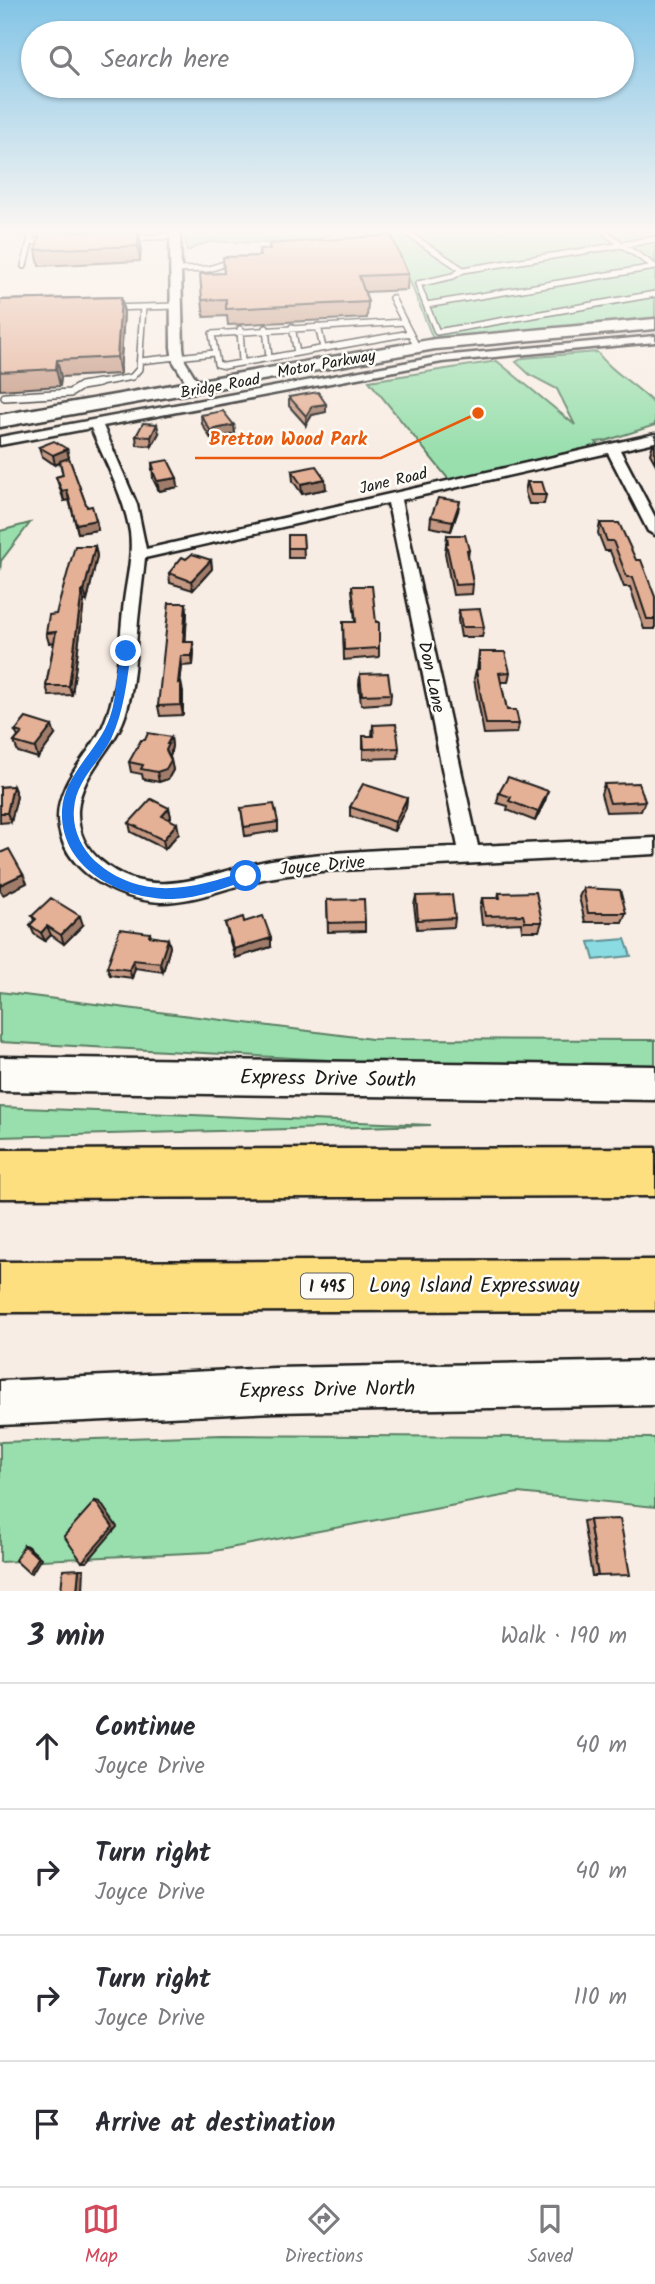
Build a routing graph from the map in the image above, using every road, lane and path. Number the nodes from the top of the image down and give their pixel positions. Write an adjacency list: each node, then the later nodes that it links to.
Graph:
1 (396, 305): 7 (lane)
2 (426, 305): 3 (lane)
3 (590, 305)
4 (176, 306): 5 (lane); 20 (street)
5 (143, 307): 6 (lane); 22 (lane)
6 (102, 309)
7 (404, 322): 8 (lane); 15 (lane)
8 (344, 324): 10 (lane); 16 (lane)
9 (655, 324): 15 (main road, Motor Parkway)
10 (318, 326): 11 (lane); 17 (lane)
11 (292, 327): 12 (lane); 19 (lane)
12 (266, 328): 13 (lane); 21 (lane)
13 (240, 329): 18 (lane); 23 (lane)
14 (655, 339): 28 (street, Bridge Road)
15 (413, 340): 16 (lane); 24 (main road, Motor Parkway)
16 (349, 344): 17 (lane)
17 (323, 348): 19 (lane)
18 (214, 353): 20 (lane); 23 (lane)
19 (297, 353): 21 (lane)
20 (178, 357): 22 (lane); 24 (street)
21 (268, 358): 23 (lane)
22 (140, 361): 26 (lane)
23 (242, 362)
24 (195, 387): 26 (main road, Motor Parkway)
25 (5, 397): 26 (lane)
26 (73, 401): 27 (main road, Motor Parkway)
27 (0, 421)
28 (96, 424): 30 (street, Bridge Road); 34 (street, Joyce Drive)
29 (655, 438): 31 (street, Jane Road)
30 (0, 441)
31 (612, 448): 32 (street, Jane Road); 33 (street)
32 (394, 498): 34 (street, Jane Road); 36 (street, Don Lane)
33 (655, 531)
34 (139, 555): 36 (street, Joyce Drive)
35 (655, 846): 36 (street, Joyce Drive)
36 (470, 856)
37 (0, 1074): 38 (main road, Express Drive South)
38 (655, 1083)
39 (655, 1172): 40 (highway)
40 (0, 1174)
41 (655, 1285): 42 (highway, Long Island Expressway / I 495)
42 (0, 1287)
43 (655, 1383): 44 (main road, Express Drive North)
44 (0, 1403)

